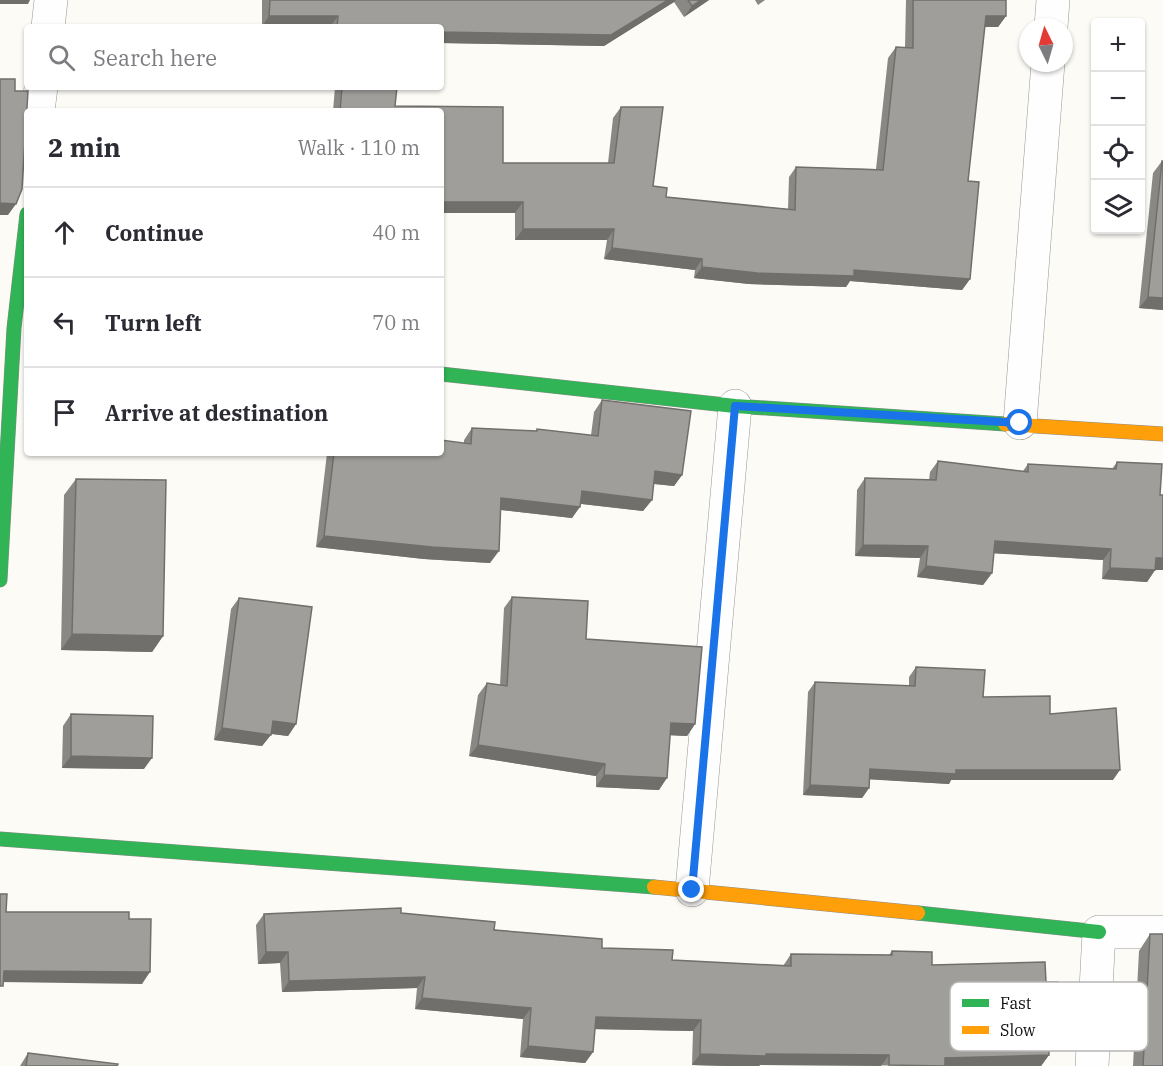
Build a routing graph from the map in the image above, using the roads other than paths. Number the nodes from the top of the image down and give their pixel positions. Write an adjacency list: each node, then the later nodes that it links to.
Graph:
1 (51, 0): 4 (street)
2 (1053, 0): 3 (street)
3 (1052, 18)
4 (48, 24)
5 (1047, 72): 12 (street)
6 (41, 90): 7 (street)
7 (38, 108)
8 (24, 241): 9 (street)
9 (14, 329): 14 (street)
10 (444, 374): 11 (street)
11 (735, 406): 12 (street); 16 (street)
12 (1020, 423): 13 (street)
13 (1163, 434)
14 (0, 580)
15 (0, 839): 16 (street)
16 (692, 890): 17 (street)
17 (1100, 932): 18 (street); 19 (street)
18 (1163, 932)
19 (1097, 982)
20 (1093, 1051): 21 (street)
21 (1092, 1066)

